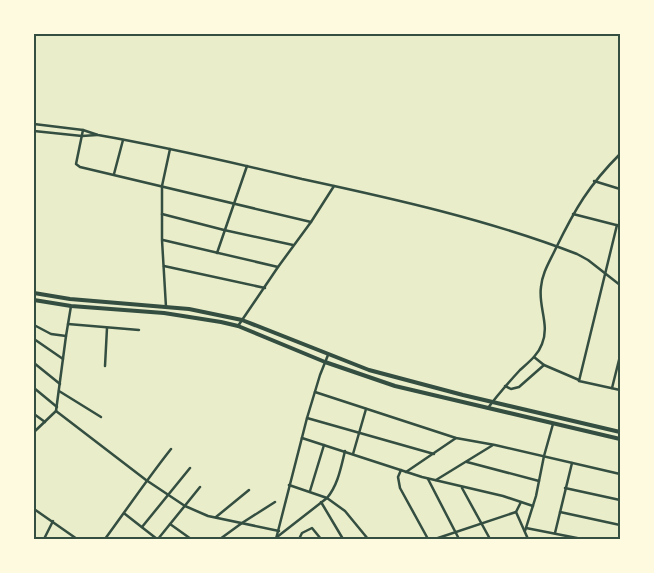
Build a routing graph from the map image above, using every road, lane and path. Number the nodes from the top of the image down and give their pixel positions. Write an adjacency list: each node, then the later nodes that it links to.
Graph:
1 (34, 124): 2 (street)
2 (83, 130): 4 (street); 5 (street)
3 (34, 131): 5 (street)
4 (98, 135): 5 (street); 6 (street)
5 (82, 136): 10 (street)
6 (123, 139): 7 (street); 10 (street)
7 (170, 149): 9 (street); 12 (street)
8 (620, 154): 11 (street)
9 (247, 166): 13 (street); 15 (street)
10 (114, 174): 12 (street)
11 (594, 182): 14 (street); 17 (street)
12 (162, 186): 15 (street); 16 (street)
13 (334, 186): 18 (street); 23 (street)
14 (620, 189)
15 (233, 203): 18 (street); 20 (street)
16 (162, 214): 20 (street); 21 (street)
17 (573, 214): 19 (street); 23 (street)
18 (311, 222): 22 (street)
19 (619, 226): 27 (street)
20 (224, 230): 22 (street); 24 (street)
21 (162, 240): 24 (street); 25 (street)
22 (293, 246): 26 (street)
23 (557, 247): 27 (street); 44 (street)
24 (217, 253): 26 (street)
25 (164, 266): 29 (street); 33 (street)
26 (278, 267): 29 (street)
27 (607, 274): 28 (street); 50 (street)
28 (620, 284)
29 (265, 288): 34 (street)
30 (34, 292): 33 (main road)
31 (34, 300): 32 (main road)
32 (71, 306): 35 (street); 37 (main road)
33 (166, 307): 34 (main road)
34 (242, 320): 37 (street); 42 (main road)
35 (68, 324): 38 (street); 40 (street)
36 (34, 325): 40 (street)
37 (238, 326): 46 (main road)
38 (107, 328): 39 (street); 49 (street)
39 (139, 330)
40 (66, 336): 45 (street)
41 (34, 339): 45 (street)
42 (328, 355): 46 (street); 58 (main road)
43 (620, 356): 54 (street)
44 (534, 357): 48 (street); 52 (street)
45 (63, 359): 51 (street)
46 (325, 362): 57 (street); 60 (main road)
47 (34, 363): 51 (street)
48 (544, 365): 50 (street); 52 (street)
49 (105, 366)
50 (579, 381): 54 (street)
51 (60, 384): 56 (street)
52 (505, 386): 58 (street)
53 (34, 388): 59 (street)
54 (612, 388): 55 (street)
55 (620, 390)
56 (59, 391): 59 (street); 64 (street)
57 (315, 392): 61 (street); 65 (street)
58 (492, 402): 60 (street); 70 (main road)
59 (57, 407): 62 (street)
60 (488, 408): 67 (main road)
61 (366, 409): 69 (street); 72 (street)
62 (56, 412): 66 (street); 88 (street)
63 (34, 414): 66 (street)
64 (101, 417)
65 (307, 418): 69 (street); 71 (street)
66 (45, 422): 68 (street)
67 (553, 424): 73 (main road); 80 (street)
68 (34, 432)
69 (358, 432): 78 (street); 79 (street)
70 (620, 432)
71 (302, 438): 75 (street); 91 (street)
72 (456, 438): 74 (street); 79 (street)
73 (620, 439)
74 (495, 444): 80 (street); 81 (street)
75 (324, 445): 77 (street); 96 (street)
76 (171, 449): 88 (street)
77 (345, 451): 78 (street); 98 (street)
78 (353, 454): 84 (street)
79 (434, 454): 85 (street)
80 (544, 456): 82 (street); 90 (street)
81 (467, 462): 89 (street); 90 (street)
82 (572, 463): 86 (street); 94 (street)
83 (190, 468): 97 (street)
84 (401, 470): 85 (street); 131 (street)
85 (406, 472): 87 (street)
86 (620, 474)
87 (428, 479): 89 (street); 118 (street)
88 (146, 480): 97 (street); 108 (street)
89 (435, 481): 93 (street)
90 (539, 481): 104 (street)
91 (289, 485): 96 (street); 117 (street)
92 (200, 487): 103 (street)
93 (462, 488): 102 (street); 113 (street)
94 (565, 488): 99 (street); 107 (street)
95 (249, 490): 109 (street)
96 (310, 491): 98 (street)
97 (168, 495): 103 (street); 115 (street)
98 (327, 498): 101 (street); 130 (street)
99 (620, 500)
100 (275, 502): 111 (street)
101 (321, 502): 120 (street); 129 (street)
102 (521, 502): 104 (street); 106 (street)
103 (185, 506): 109 (street); 112 (street)
104 (534, 506): 116 (street)
105 (34, 508): 110 (street)
106 (516, 512): 113 (street); 116 (street)
107 (560, 512): 114 (street); 119 (street)
108 (125, 514): 115 (street); 123 (street)
109 (216, 518): 111 (street)
110 (53, 522): 121 (street); 122 (street)
111 (242, 523): 117 (street); 126 (street)
112 (170, 524): 124 (street); 125 (street)
113 (481, 524): 118 (street); 134 (street)
114 (620, 525)
115 (142, 527): 124 (street)
116 (525, 529): 119 (street); 135 (street)
117 (279, 530): 120 (street)
118 (456, 532): 132 (street); 133 (street)
119 (555, 533): 136 (street)
120 (278, 538)
121 (44, 539)
122 (77, 539)
123 (105, 539)
124 (158, 539)
125 (191, 539)
126 (220, 539)
127 (299, 539): 128 (street)
128 (321, 539)
129 (343, 539)
130 (368, 539)
131 (428, 539)
132 (435, 539)
133 (459, 539)
134 (490, 539)
135 (528, 539)
136 (582, 539)

